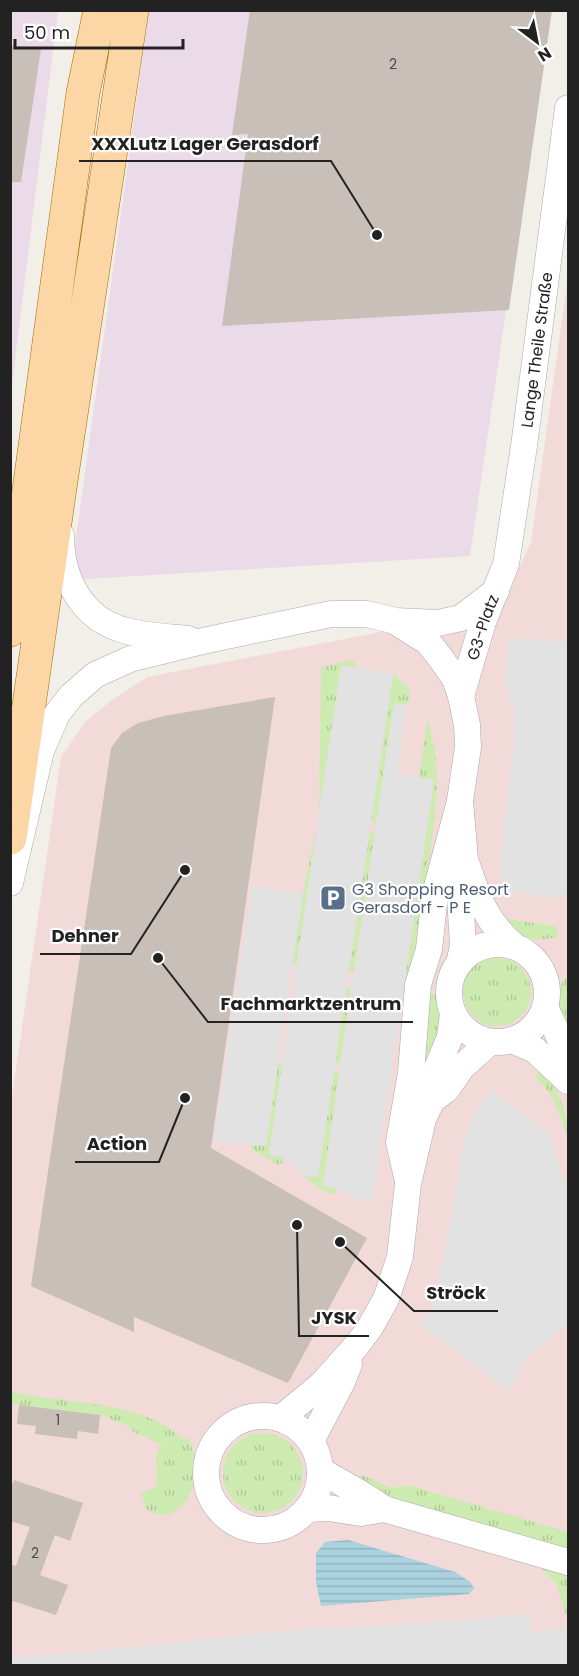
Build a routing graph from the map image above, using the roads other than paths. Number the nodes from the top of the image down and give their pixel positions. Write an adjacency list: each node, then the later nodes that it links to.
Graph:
1 (100, 10): 7 (main road)
2 (132, 10): 4 (main road)
3 (568, 108): 5 (street, Lange Theile Straße)
4 (61, 481): 8 (street); 11 (main road)
5 (496, 591): 6 (street, G3-Platz); 9 (street, G3-Platz)
6 (396, 621): 8 (street); 9 (street, G3-Platz)
7 (10, 630)
8 (203, 641): 13 (street)
9 (461, 696): 10 (street, G3-Platz)
10 (460, 801): 12 (street, G3-Platz); 22 (street)
11 (10, 838)
12 (465, 859): 14 (street, G3-Platz); 15 (street, G3-Platz)
13 (10, 882)
14 (514, 946): 15 (street); 16 (street, G3-Platz)
15 (460, 960): 17 (street, G3-Platz)
16 (545, 1007): 18 (street); 19 (street, G3-Platz)
17 (453, 1014): 18 (street); 21 (street, G3-Platz)
18 (501, 1041): 20 (street); 21 (street)
19 (568, 1056)
20 (568, 1081)
21 (432, 1100): 22 (street)
22 (408, 1184): 23 (street)
23 (357, 1345): 24 (street); 25 (street)
24 (281, 1418): 25 (street); 27 (street)
25 (311, 1441): 26 (street)
26 (320, 1470): 27 (street); 28 (street)
27 (308, 1509): 28 (street)
28 (384, 1509): 29 (street)
29 (568, 1563)

